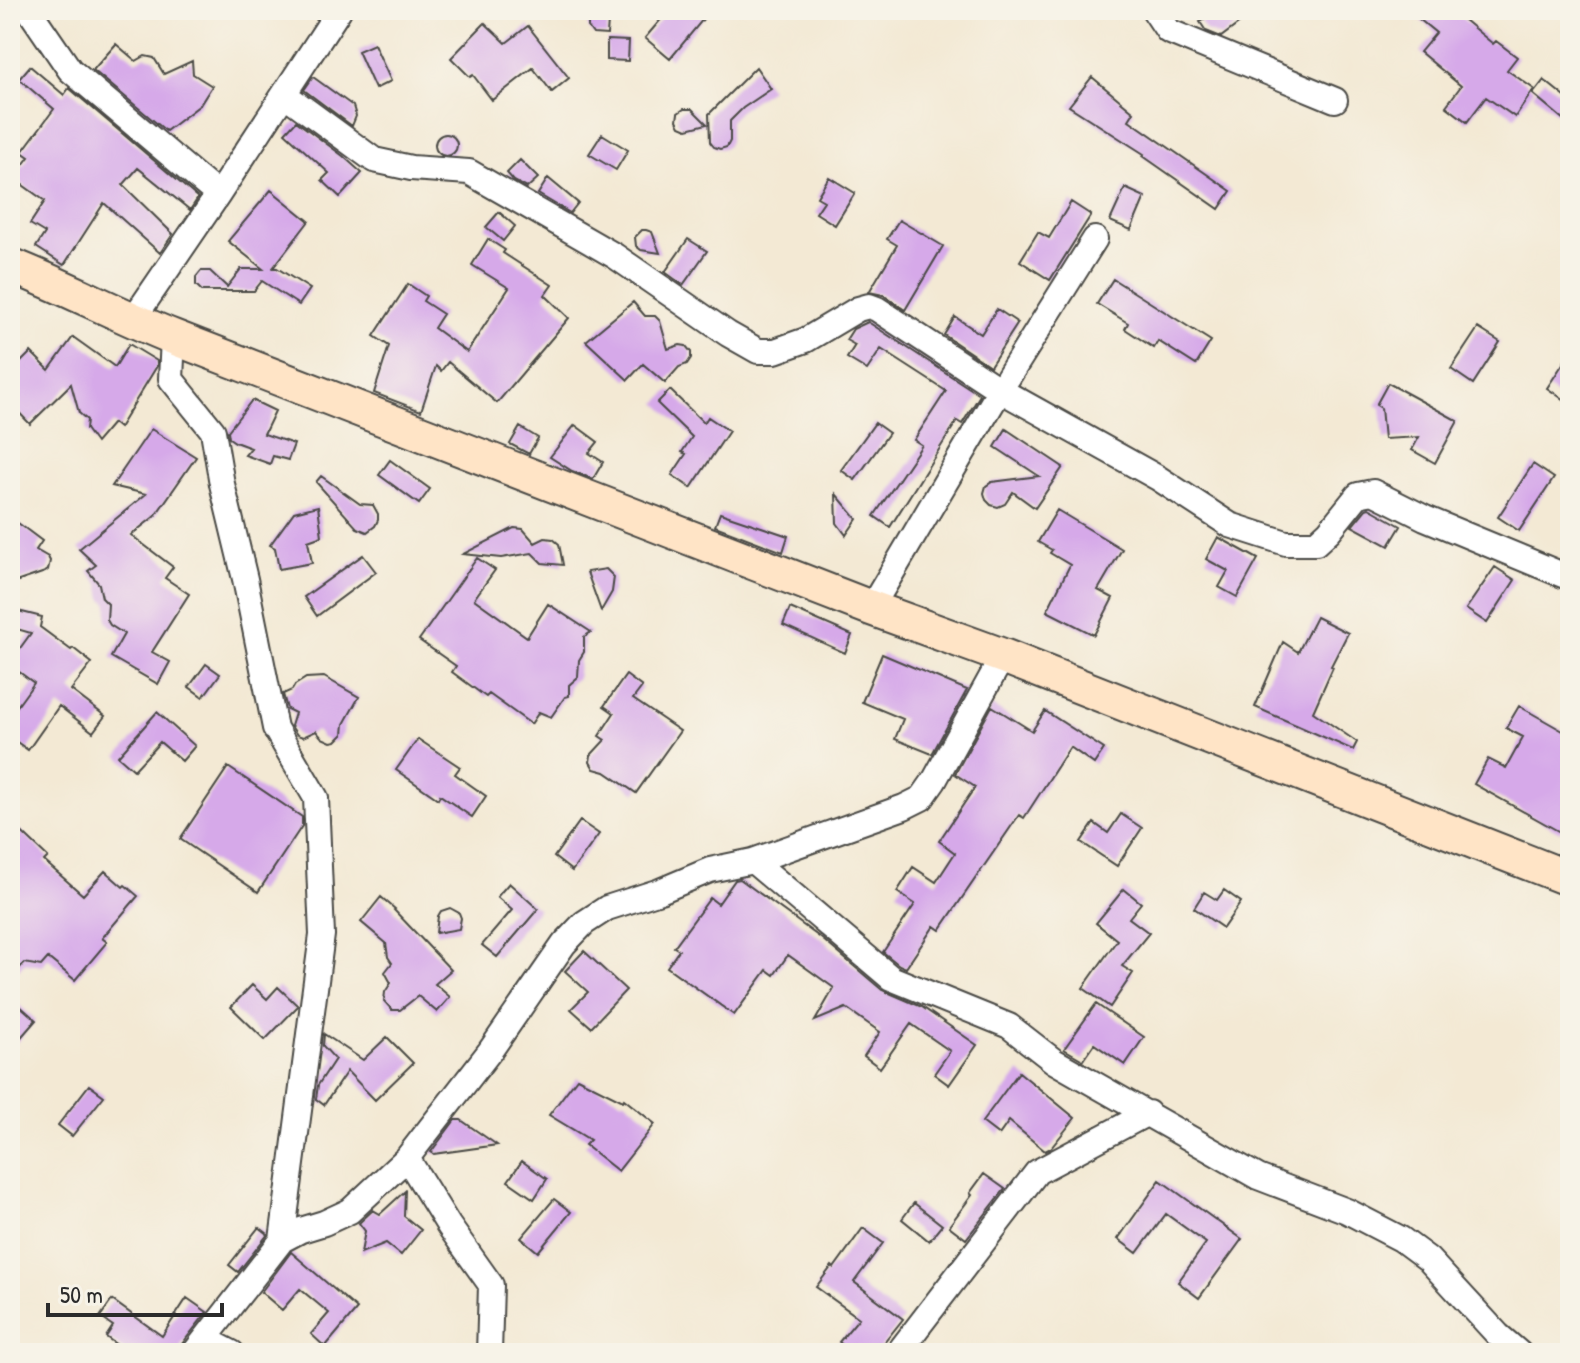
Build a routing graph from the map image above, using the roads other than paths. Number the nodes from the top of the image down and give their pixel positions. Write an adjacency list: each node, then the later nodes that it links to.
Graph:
1 (29, 10): 6 (street)
2 (339, 10): 4 (street)
3 (1154, 10): 5 (street)
4 (284, 94): 6 (street); 11 (street)
5 (1335, 100)
6 (218, 195): 9 (street)
7 (1095, 239): 11 (street)
8 (19, 274): 9 (main road)
9 (132, 321): 10 (main road)
10 (173, 337): 13 (main road); 19 (street)
11 (1000, 390): 12 (street); 13 (street)
12 (1570, 578)
13 (871, 608): 14 (main road)
14 (1003, 656): 15 (street); 16 (main road)
15 (753, 861): 17 (street); 18 (street)
16 (1570, 879)
17 (1148, 1113): 23 (street); 24 (street)
18 (407, 1158): 19 (street); 22 (street)
19 (282, 1240): 20 (street)
20 (200, 1346): 21 (street)
21 (232, 1353)
22 (489, 1353)
23 (898, 1353)
24 (1519, 1353)

